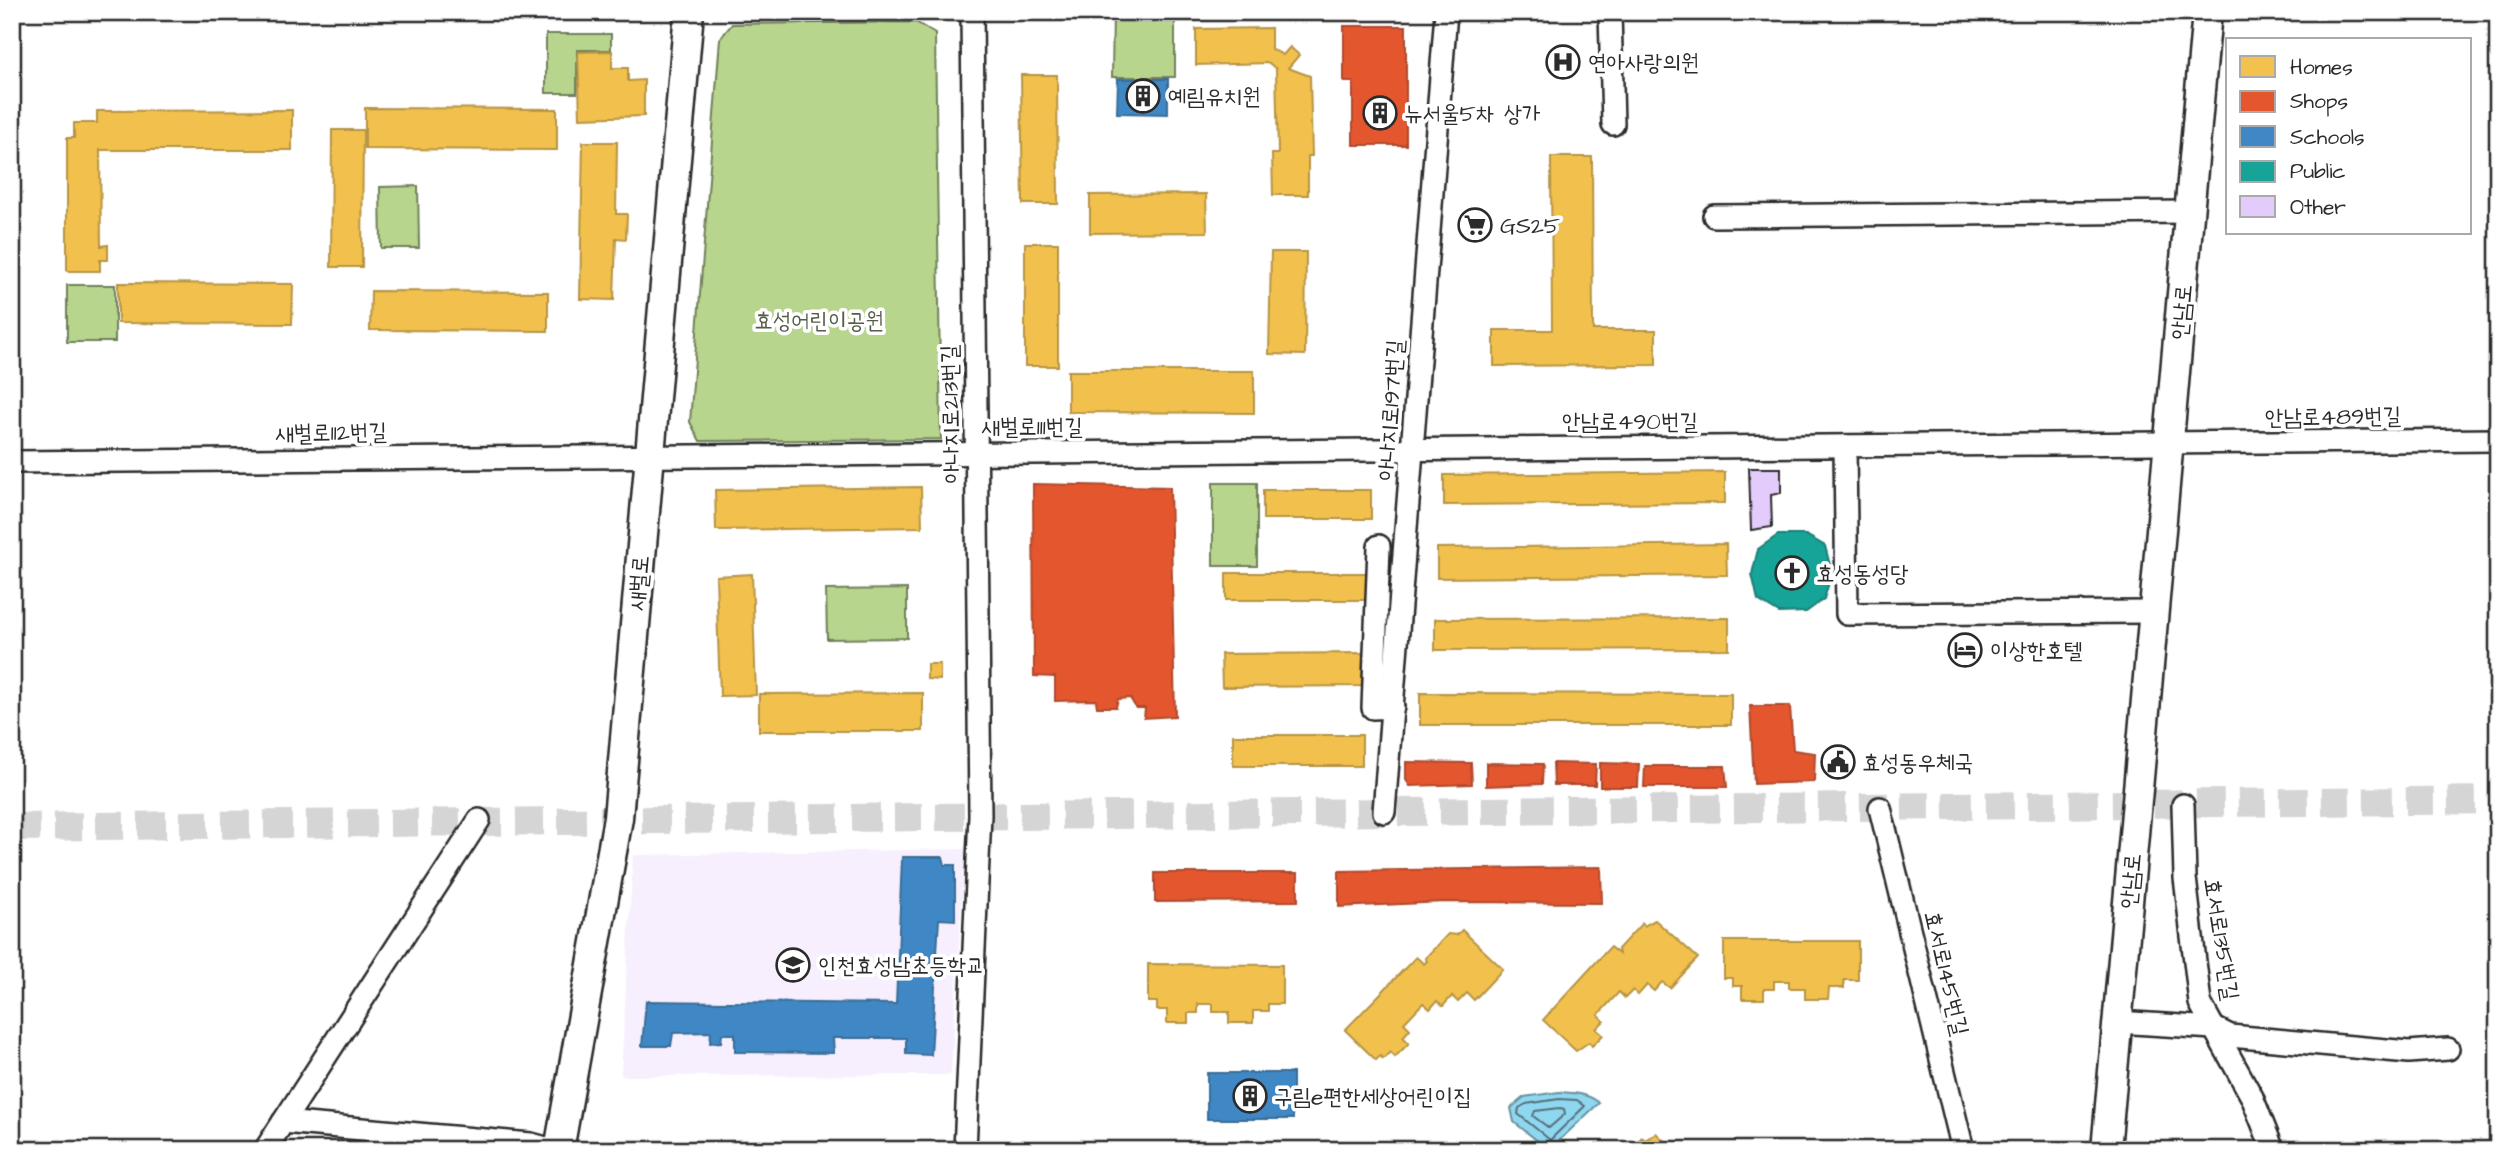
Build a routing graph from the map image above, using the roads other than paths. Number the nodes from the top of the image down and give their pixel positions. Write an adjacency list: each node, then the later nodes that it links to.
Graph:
1 (689, 12): 14 (main road, 새벌로)
2 (972, 12): 13 (street, 아나지로213번길)
3 (1446, 12): 12 (street, 아나지로197번길)
4 (1610, 12): 6 (street)
5 (2207, 12): 7 (main road, 안남로)
6 (1613, 124)
7 (2189, 212): 8 (street); 10 (main road, 안남로)
8 (1714, 216)
9 (2498, 440): 10 (street, 안남로489번길)
10 (2169, 444): 11 (street, 안남로490번길); 17 (main road, 안남로)
11 (1845, 446): 12 (street, 안남로490번길); 17 (street)
12 (1414, 449): 13 (street, 새벌로111번길); 18 (street, 아나지로197번길)
13 (976, 453): 14 (street, 새벌로111번길); 30 (street, 아나지로213번길)
14 (649, 455): 15 (street, 새벌로112번길); 29 (main road, 새벌로)
15 (12, 462)
16 (1379, 546): 18 (street)
17 (2153, 612): 23 (main road, 안남로)
18 (1393, 707): 21 (street, 아나지로197번길)
19 (2183, 805): 24 (street, 효서로135번길)
20 (1880, 808): 31 (street, 효서로145번길)
21 (1384, 812)
22 (479, 820): 26 (street)
23 (2117, 1022): 24 (street); 32 (main road, 안남로)
24 (2214, 1028): 25 (street); 33 (street, 효서로135번길)
25 (2448, 1049)
26 (283, 1122): 27 (street); 28 (street)
27 (265, 1150)
28 (553, 1150)
29 (559, 1150)
30 (965, 1150)
31 (1963, 1150)
32 (2106, 1150)
33 (2273, 1150)

